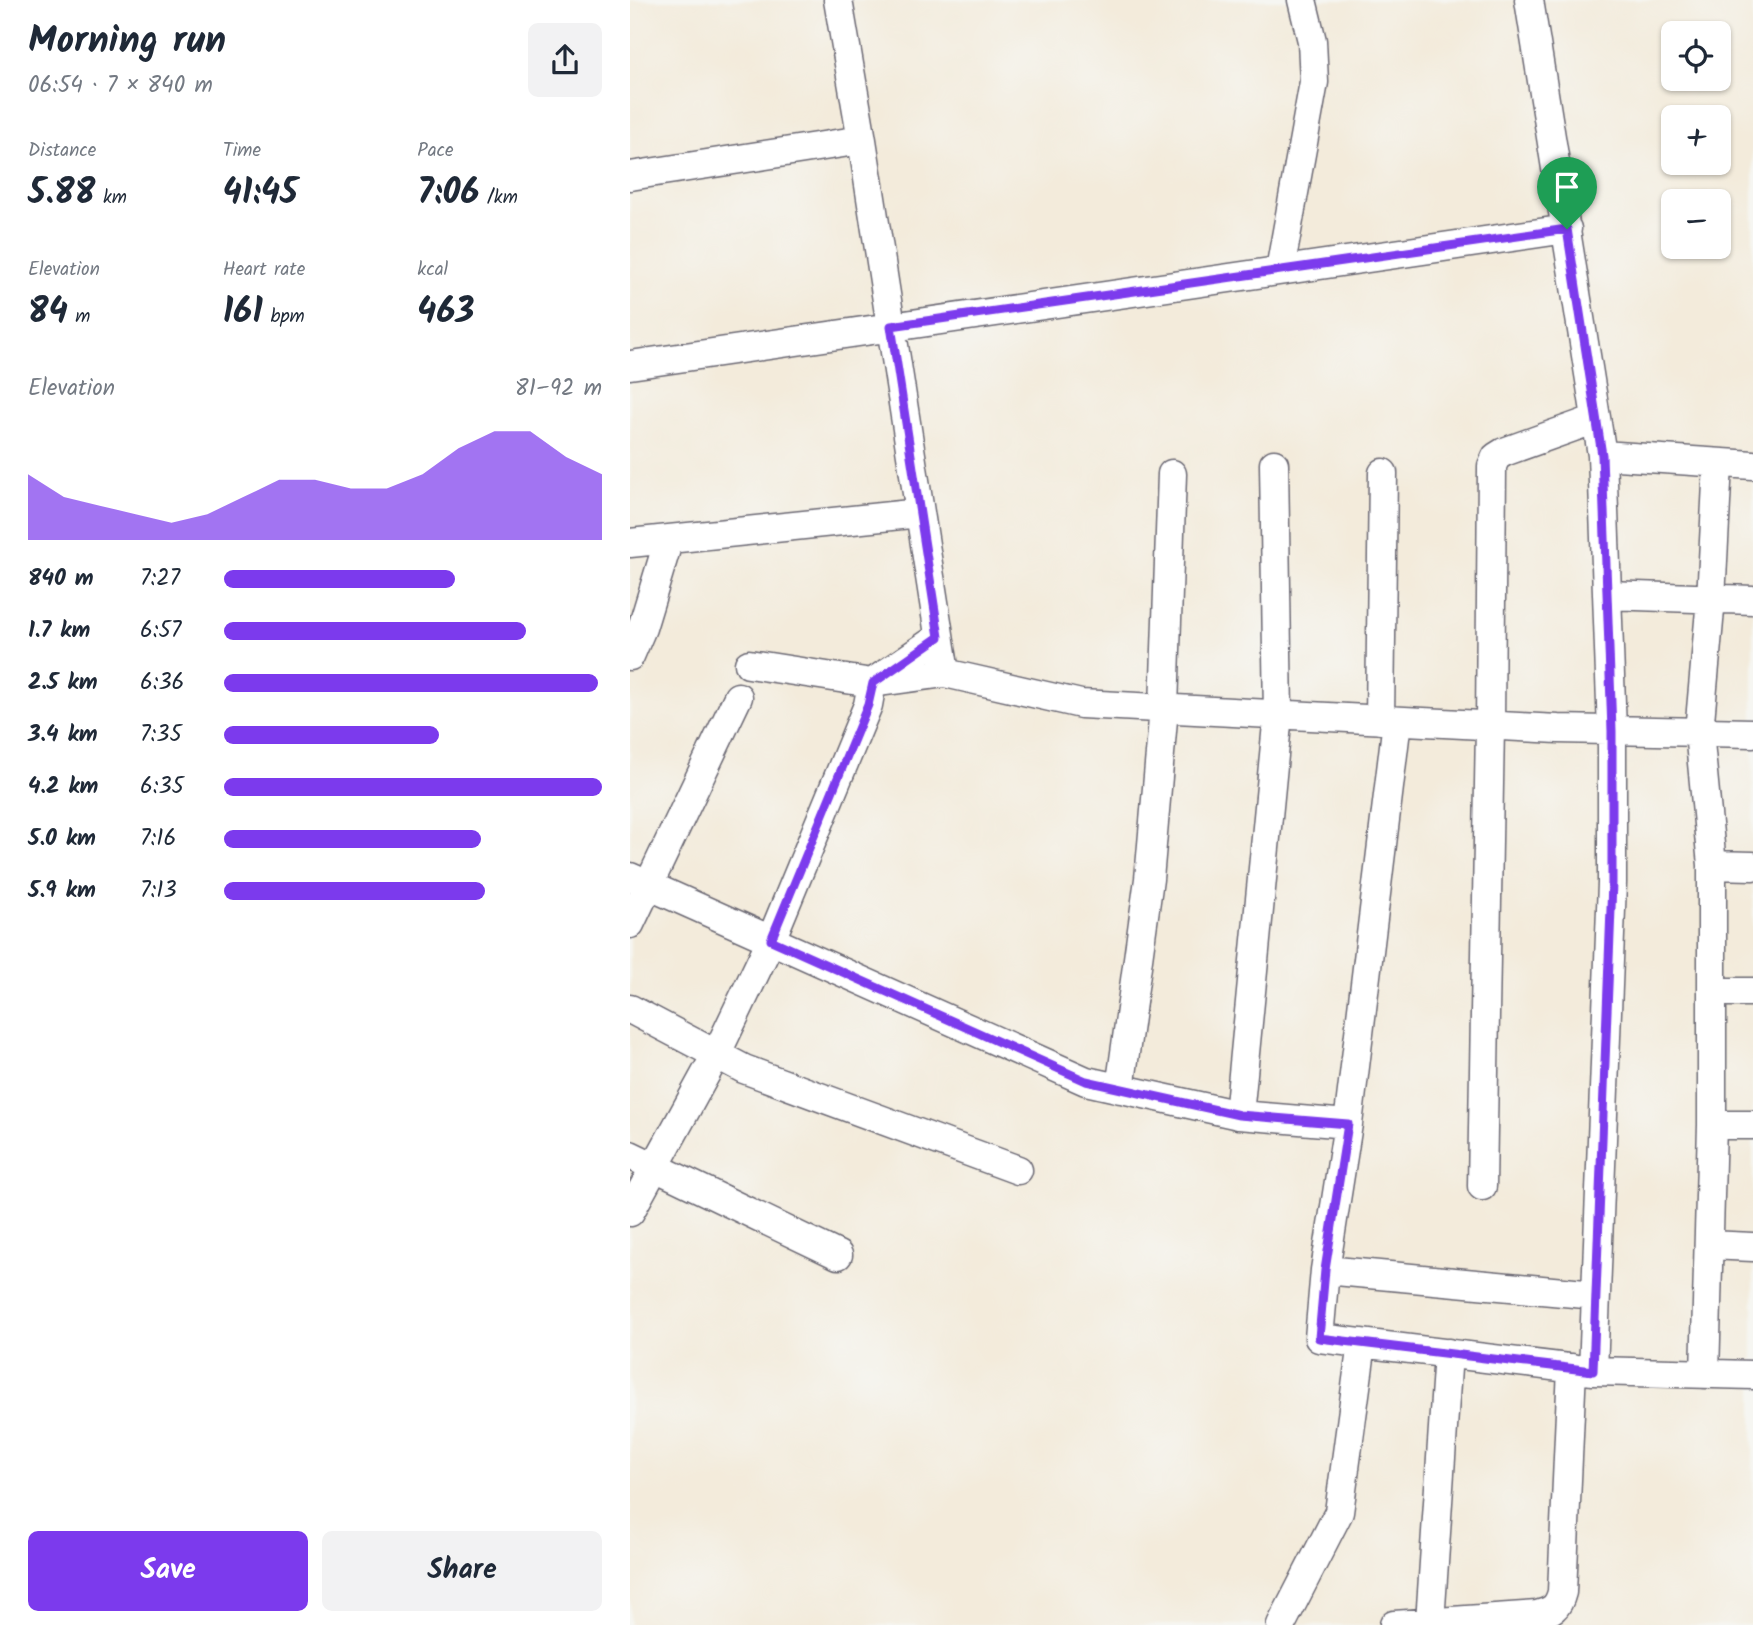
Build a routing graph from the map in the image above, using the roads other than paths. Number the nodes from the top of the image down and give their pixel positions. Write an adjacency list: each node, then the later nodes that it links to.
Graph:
1 (838, 0): 4 (street)
2 (1302, 0): 7 (street)
3 (1529, 0): 6 (street)
4 (862, 140): 5 (street); 8 (street)
5 (630, 176)
6 (1567, 229): 7 (street); 10 (street)
7 (1280, 271): 8 (street)
8 (891, 326): 9 (street); 17 (street)
9 (630, 365)
10 (1596, 419): 11 (street); 32 (street)
11 (1602, 455): 13 (street); 20 (street)
12 (1274, 464): 30 (street)
13 (1718, 464): 14 (street); 21 (street)
14 (1753, 465)
15 (1383, 473): 31 (street)
16 (1172, 474): 29 (street)
17 (920, 513): 18 (street); 23 (street)
18 (669, 539): 19 (street); 24 (street)
19 (630, 543)
20 (1607, 595): 21 (street); 33 (street)
21 (1711, 599): 22 (street); 34 (street)
22 (1753, 600)
23 (939, 637): 26 (street); 27 (street)
24 (630, 656)
25 (748, 664): 27 (street)
26 (945, 673): 27 (street); 29 (street)
27 (873, 683): 40 (street)
28 (738, 697): 38 (street)
29 (1164, 708): 30 (street); 45 (street)
30 (1278, 714): 31 (street); 46 (street)
31 (1388, 720): 32 (street); 47 (street)
32 (1490, 726): 33 (street); 53 (street)
33 (1612, 731): 34 (street); 59 (street)
34 (1699, 732): 35 (street); 36 (street)
35 (1753, 733)
36 (1712, 865): 37 (street); 41 (street)
37 (1753, 866)
38 (639, 881): 39 (street); 40 (street)
39 (630, 925)
40 (771, 940): 44 (street); 45 (street)
41 (1712, 992): 42 (street); 48 (street)
42 (1753, 992)
43 (630, 1009): 44 (street)
44 (716, 1055): 51 (street); 52 (street)
45 (1120, 1088): 46 (street)
46 (1239, 1115): 47 (street)
47 (1348, 1124): 58 (street)
48 (1712, 1125): 49 (street); 55 (street)
49 (1753, 1125)
50 (630, 1155): 51 (street)
51 (655, 1167): 54 (street); 57 (street)
52 (1018, 1170)
53 (1482, 1186)
54 (630, 1212)
55 (1709, 1245): 56 (street); 63 (street)
56 (1753, 1247)
57 (838, 1255)
58 (1325, 1270): 59 (street); 60 (street)
59 (1596, 1295): 62 (street)
60 (1362, 1343): 61 (street); 66 (street)
61 (1448, 1353): 62 (street); 65 (street)
62 (1583, 1369): 63 (street); 65 (street)
63 (1705, 1374): 64 (street)
64 (1753, 1375)
65 (1430, 1622): 67 (street)
66 (1281, 1625)
67 (1394, 1625)

